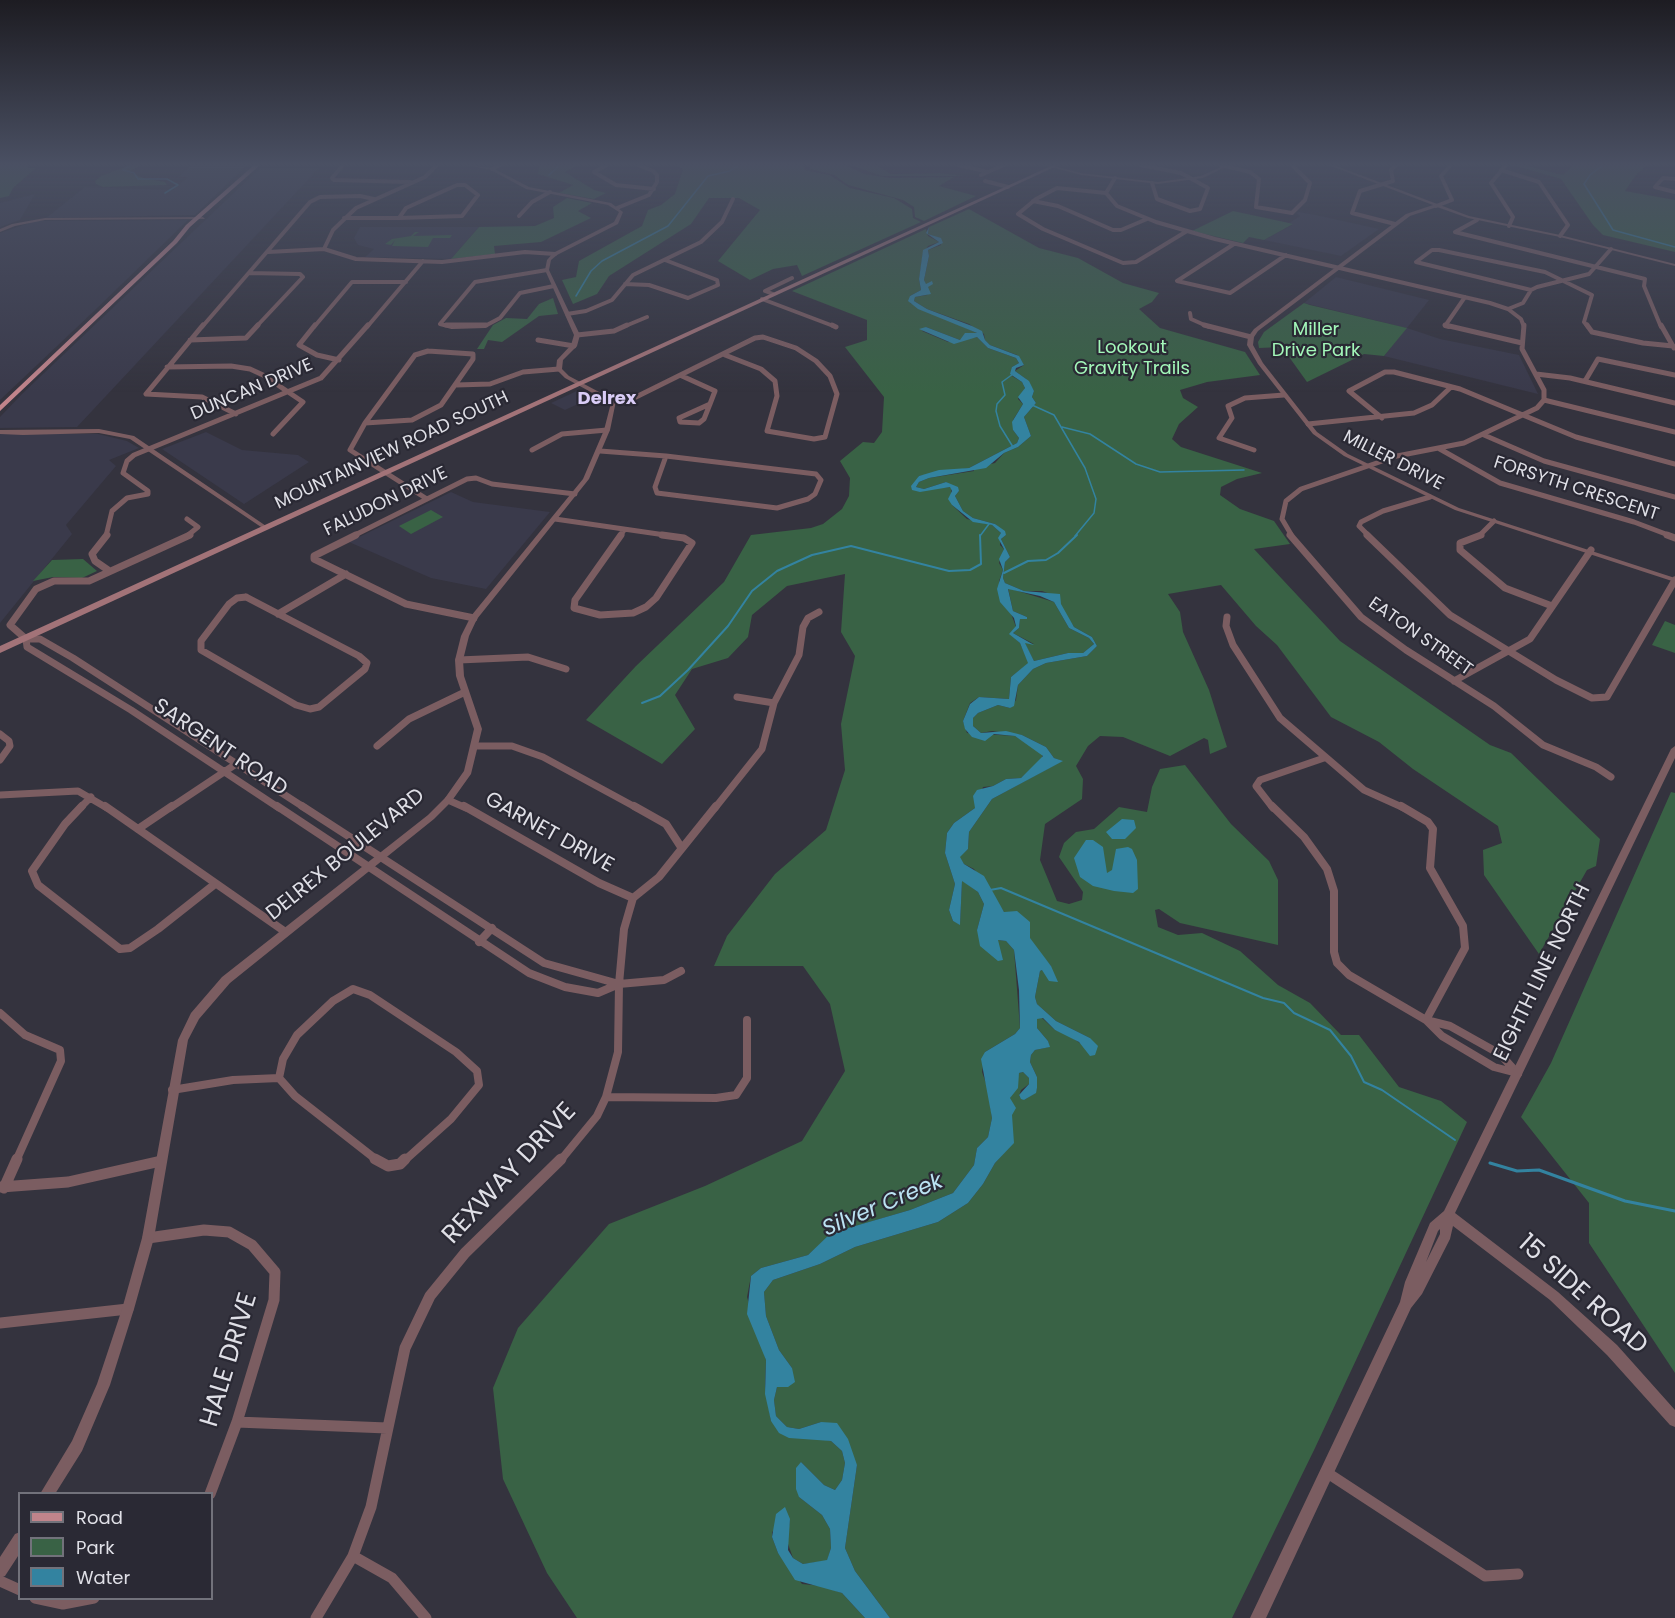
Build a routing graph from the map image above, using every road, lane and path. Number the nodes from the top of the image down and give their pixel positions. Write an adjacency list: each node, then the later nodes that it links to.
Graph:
1 (175, 241): 64 (main road)
2 (278, 241): 16 (street)
3 (326, 241): 14 (street)
4 (582, 241): 17 (street)
5 (699, 241): 19 (street)
6 (890, 241): 32 (main road, MOUNTAINVIEW ROAD SOUTH)
7 (1070, 241): 8 (street)
8 (1171, 241)
9 (1224, 241): 13 (street)
10 (1372, 241): 22 (street)
11 (1491, 241): 23 (street)
12 (1578, 241): 15 (street)
13 (1234, 243): 18 (street); 18 (street)
14 (324, 249): 16 (street); 20 (street)
15 (1611, 249): 21 (street); 23 (street)
16 (268, 252): 25 (street)
17 (555, 254): 20 (street); 24 (street)
18 (1286, 255): 22 (street)
19 (665, 260): 29 (street); 29 (street)
20 (423, 261): 28 (street, DUNCAN DRIVE)
21 (1675, 265)
22 (1337, 266): 33 (street); 41 (street)
23 (1597, 266): 27 (street); 46 (street)
24 (547, 270): 30 (street); 30 (street)
25 (249, 273): 42 (street); 42 (street)
26 (792, 278): 32 (street)
27 (1565, 280): 31 (street); 31 (street); 46 (street)
28 (406, 282): 48 (street, DUNCAN DRIVE); 48 (street)
29 (625, 284): 37 (street)
30 (554, 286): 37 (street)
31 (1531, 290): 35 (street)
32 (773, 294): 34 (main road, MOUNTAINVIEW ROAD SOUTH)
33 (1465, 297): 35 (street); 44 (street)
34 (762, 299): 39 (street); 55 (main road, MOUNTAINVIEW ROAD SOUTH)
35 (1508, 309): 44 (street)
36 (1190, 313): 41 (street)
37 (567, 314): 40 (street)
38 (646, 317): 40 (street)
39 (836, 327)
40 (577, 335): 45 (street)
41 (1251, 337): 59 (street, MILLER DRIVE)
42 (190, 340): 49 (street)
43 (538, 340): 45 (street)
44 (1522, 343): 51 (street)
45 (574, 346): 50 (street)
46 (1674, 347)
47 (725, 355): 47 (street); 53 (street)
48 (339, 360): 58 (street, DUNCAN DRIVE)
49 (167, 367): 58 (street); 65 (street)
50 (559, 369): 55 (street); 56 (street)
51 (1536, 374): 54 (street); 60 (street)
52 (1675, 375): 54 (street)
53 (682, 376): 61 (street); 63 (street)
54 (1585, 381): 62 (street)
55 (580, 383): 61 (street); 83 (main road, MOUNTAINVIEW ROAD SOUTH)
56 (456, 385): 68 (street); 68 (street)
57 (1451, 387): 66 (street); 67 (street); 67 (street)
58 (291, 392): 65 (street, DUNCAN DRIVE); 73 (street)
59 (1284, 395): 69 (street, MILLER DRIVE); 78 (street)
60 (1544, 400): 66 (street, EATON STREET); 72 (street)
61 (614, 402): 70 (street, DELREX BOULEVARD)
62 (1675, 403)
63 (710, 404): 63 (street)
64 (0, 409)
65 (236, 414): 75 (street, DUNCAN DRIVE)
66 (1523, 416): 74 (street, EATON STREET); 81 (street)
67 (1382, 418): 69 (street)
68 (364, 423): 83 (street)
69 (1308, 424): 82 (street, MILLER DRIVE)
70 (607, 430): 77 (street); 79 (street, DELREX BOULEVARD)
71 (0, 432): 75 (street)
72 (1675, 432)
73 (273, 434)
74 (1484, 435): 76 (street, EATON STREET); 86 (street, FORSYTH CRESCENT)
75 (151, 448): 84 (street, DUNCAN DRIVE); 93 (street)
76 (1438, 448): 82 (street, EATON STREET); 95 (street, FORSYTH CRESCENT)
77 (532, 450)
78 (1254, 450)
79 (600, 451): 80 (street); 85 (street, DELREX BOULEVARD)
80 (666, 456): 80 (street)
81 (1675, 464)
82 (1367, 466): 87 (street, MILLER DRIVE); 112 (street, EATON STREET)
83 (385, 473): 89 (street); 93 (main road, MOUNTAINVIEW ROAD SOUTH)
84 (141, 486): 88 (street); 88 (street)
85 (575, 494): 89 (street, FALUDON DRIVE); 91 (street, DELREX BOULEVARD)
86 (1675, 496)
87 (1430, 497): 92 (street, MILLER DRIVE); 107 (street)
88 (127, 498): 97 (street)
89 (427, 498): 98 (street, FALUDON DRIVE)
90 (187, 519): 97 (street)
91 (555, 519): 94 (street); 104 (street, DELREX BOULEVARD)
92 (1494, 521): 96 (street, MILLER DRIVE); 100 (street)
93 (266, 528): 105 (main road, MOUNTAINVIEW ROAD SOUTH)
94 (624, 530): 94 (street)
95 (1675, 538)
96 (1591, 550): 99 (street, MILLER DRIVE); 100 (street)
97 (108, 570): 105 (street)
98 (346, 574): 102 (street); 104 (street, FALUDON DRIVE)
99 (1675, 580): 107 (street)
100 (1552, 606): 107 (street)
101 (819, 612): 116 (street)
102 (278, 614): 102 (street)
103 (1227, 617): 122 (street)
104 (474, 618): 109 (street, DELREX BOULEVARD)
105 (26, 639): 106 (main road, MOUNTAINVIEW ROAD SOUTH); 108 (street, SARGENT ROAD); 110 (street, SARGENT ROAD)
106 (0, 651)
107 (1509, 651): 112 (street)
108 (73, 658): 110 (street); 115 (street, SARGENT ROAD)
109 (459, 660): 111 (street); 113 (street, DELREX BOULEVARD)
110 (60, 665): 117 (street, SARGENT ROAD)
111 (566, 669)
112 (1454, 681): 126 (street, EATON STREET)
113 (465, 692): 119 (street); 120 (street, DELREX BOULEVARD)
114 (737, 698): 116 (street)
115 (142, 702): 117 (street, SARGENT ROAD); 124 (street, SARGENT ROAD)
116 (774, 704): 133 (street)
117 (131, 710): 125 (street, SARGENT ROAD)
118 (0, 734): 123 (street)
119 (377, 746)
120 (476, 746): 129 (street, DELREX BOULEVARD); 133 (street)
121 (1675, 749): 146 (street, EIGHTH LINE NORTH)
122 (1324, 758): 145 (street); 145 (street)
123 (0, 760)
124 (236, 764): 125 (street); 130 (street, SARGENT ROAD)
125 (224, 772): 131 (street, SARGENT ROAD); 132 (street)
126 (1611, 777)
127 (0, 795): 128 (street)
128 (91, 797): 132 (street); 136 (street)
129 (448, 801): 134 (street, DELREX BOULEVARD); 137 (street, GARNET DRIVE)
130 (301, 805): 131 (street, SARGENT ROAD); 134 (street, SARGENT ROAD)
131 (288, 815): 135 (street, SARGENT ROAD)
132 (138, 829): 136 (street)
133 (681, 847): 137 (street)
134 (381, 856): 135 (street, DELREX BOULEVARD); 138 (street, SARGENT ROAD)
135 (367, 867): 139 (street, DELREX BOULEVARD); 140 (street, SARGENT ROAD)
136 (215, 884): 139 (street)
137 (633, 898): 142 (street, REXWAY DRIVE)
138 (492, 928): 140 (street); 142 (street, SARGENT ROAD)
139 (284, 931): 148 (street, DELREX BOULEVARD)
140 (479, 942): 142 (street, SARGENT ROAD)
141 (681, 971): 142 (street, SARGENT ROAD)
142 (619, 984): 149 (street, REXWAY DRIVE)
143 (0, 1013): 151 (street)
144 (747, 1020): 149 (street)
145 (1426, 1020): 146 (street)
146 (1518, 1074): 152 (street, EIGHTH LINE NORTH)
147 (279, 1078): 147 (street); 148 (street)
148 (172, 1090): 150 (street, DELREX BOULEVARD)
149 (606, 1097): 158 (street, REXWAY DRIVE)
150 (161, 1161): 151 (street); 153 (street, DELREX BOULEVARD)
151 (2, 1188)
152 (1448, 1215): 156 (street, 15 SIDE ROAD); 159 (street, EIGHTH LINE NORTH)
153 (148, 1238): 154 (street, DELREX BOULEVARD); 157 (street, HALE DRIVE)
154 (128, 1309): 155 (street); 160 (street, DELREX BOULEVARD)
155 (0, 1323)
156 (1675, 1420)
157 (237, 1422): 158 (street); 161 (street, HALE DRIVE)
158 (387, 1428): 163 (street, REXWAY DRIVE)
159 (1325, 1471): 165 (street); 172 (street, EIGHTH LINE NORTH)
160 (48, 1492)
161 (211, 1492)
162 (18, 1542): 164 (street)
163 (353, 1556): 170 (street, REXWAY DRIVE); 171 (street)
164 (0, 1571)
165 (1518, 1574)
166 (0, 1581): 167 (street)
167 (18, 1589)
168 (41, 1600): 169 (street)
169 (88, 1600)
170 (316, 1618)
171 (426, 1618)
172 (1258, 1618)

